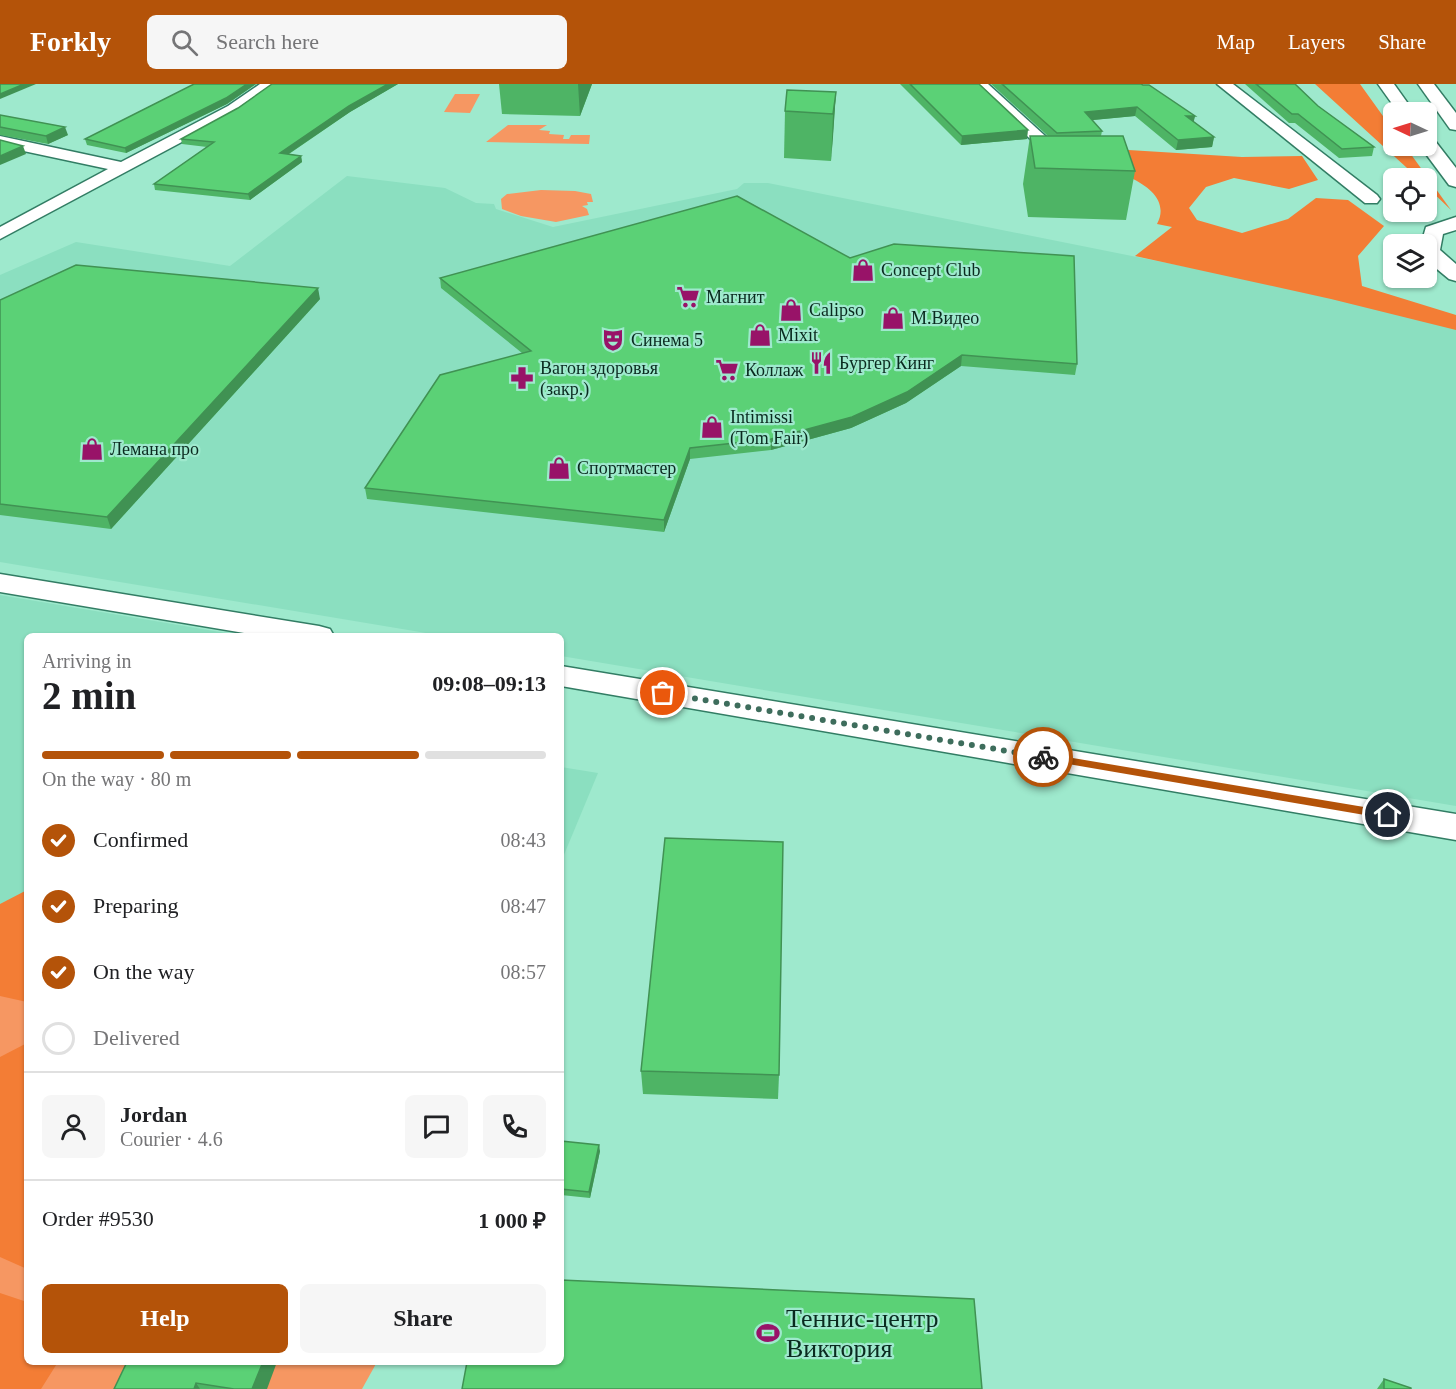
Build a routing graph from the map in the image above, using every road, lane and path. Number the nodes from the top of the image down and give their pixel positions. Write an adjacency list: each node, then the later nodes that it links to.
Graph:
1 (270, 84): 11 (street)
2 (979, 84): 9 (street)
3 (1224, 84): 13 (street)
4 (1386, 84): 6 (street)
5 (1426, 84): 7 (street)
6 (1399, 102)
7 (1456, 125)
8 (0, 141): 11 (street)
9 (1048, 147)
10 (1437, 156): 12 (street)
11 (124, 168): 15 (street)
12 (1456, 181)
13 (1371, 199)
14 (1456, 223): 16 (street)
15 (0, 234)
16 (1456, 275)
17 (0, 583): 18 (street)
18 (302, 633)
19 (564, 677): 20 (street)
20 (1456, 827)

